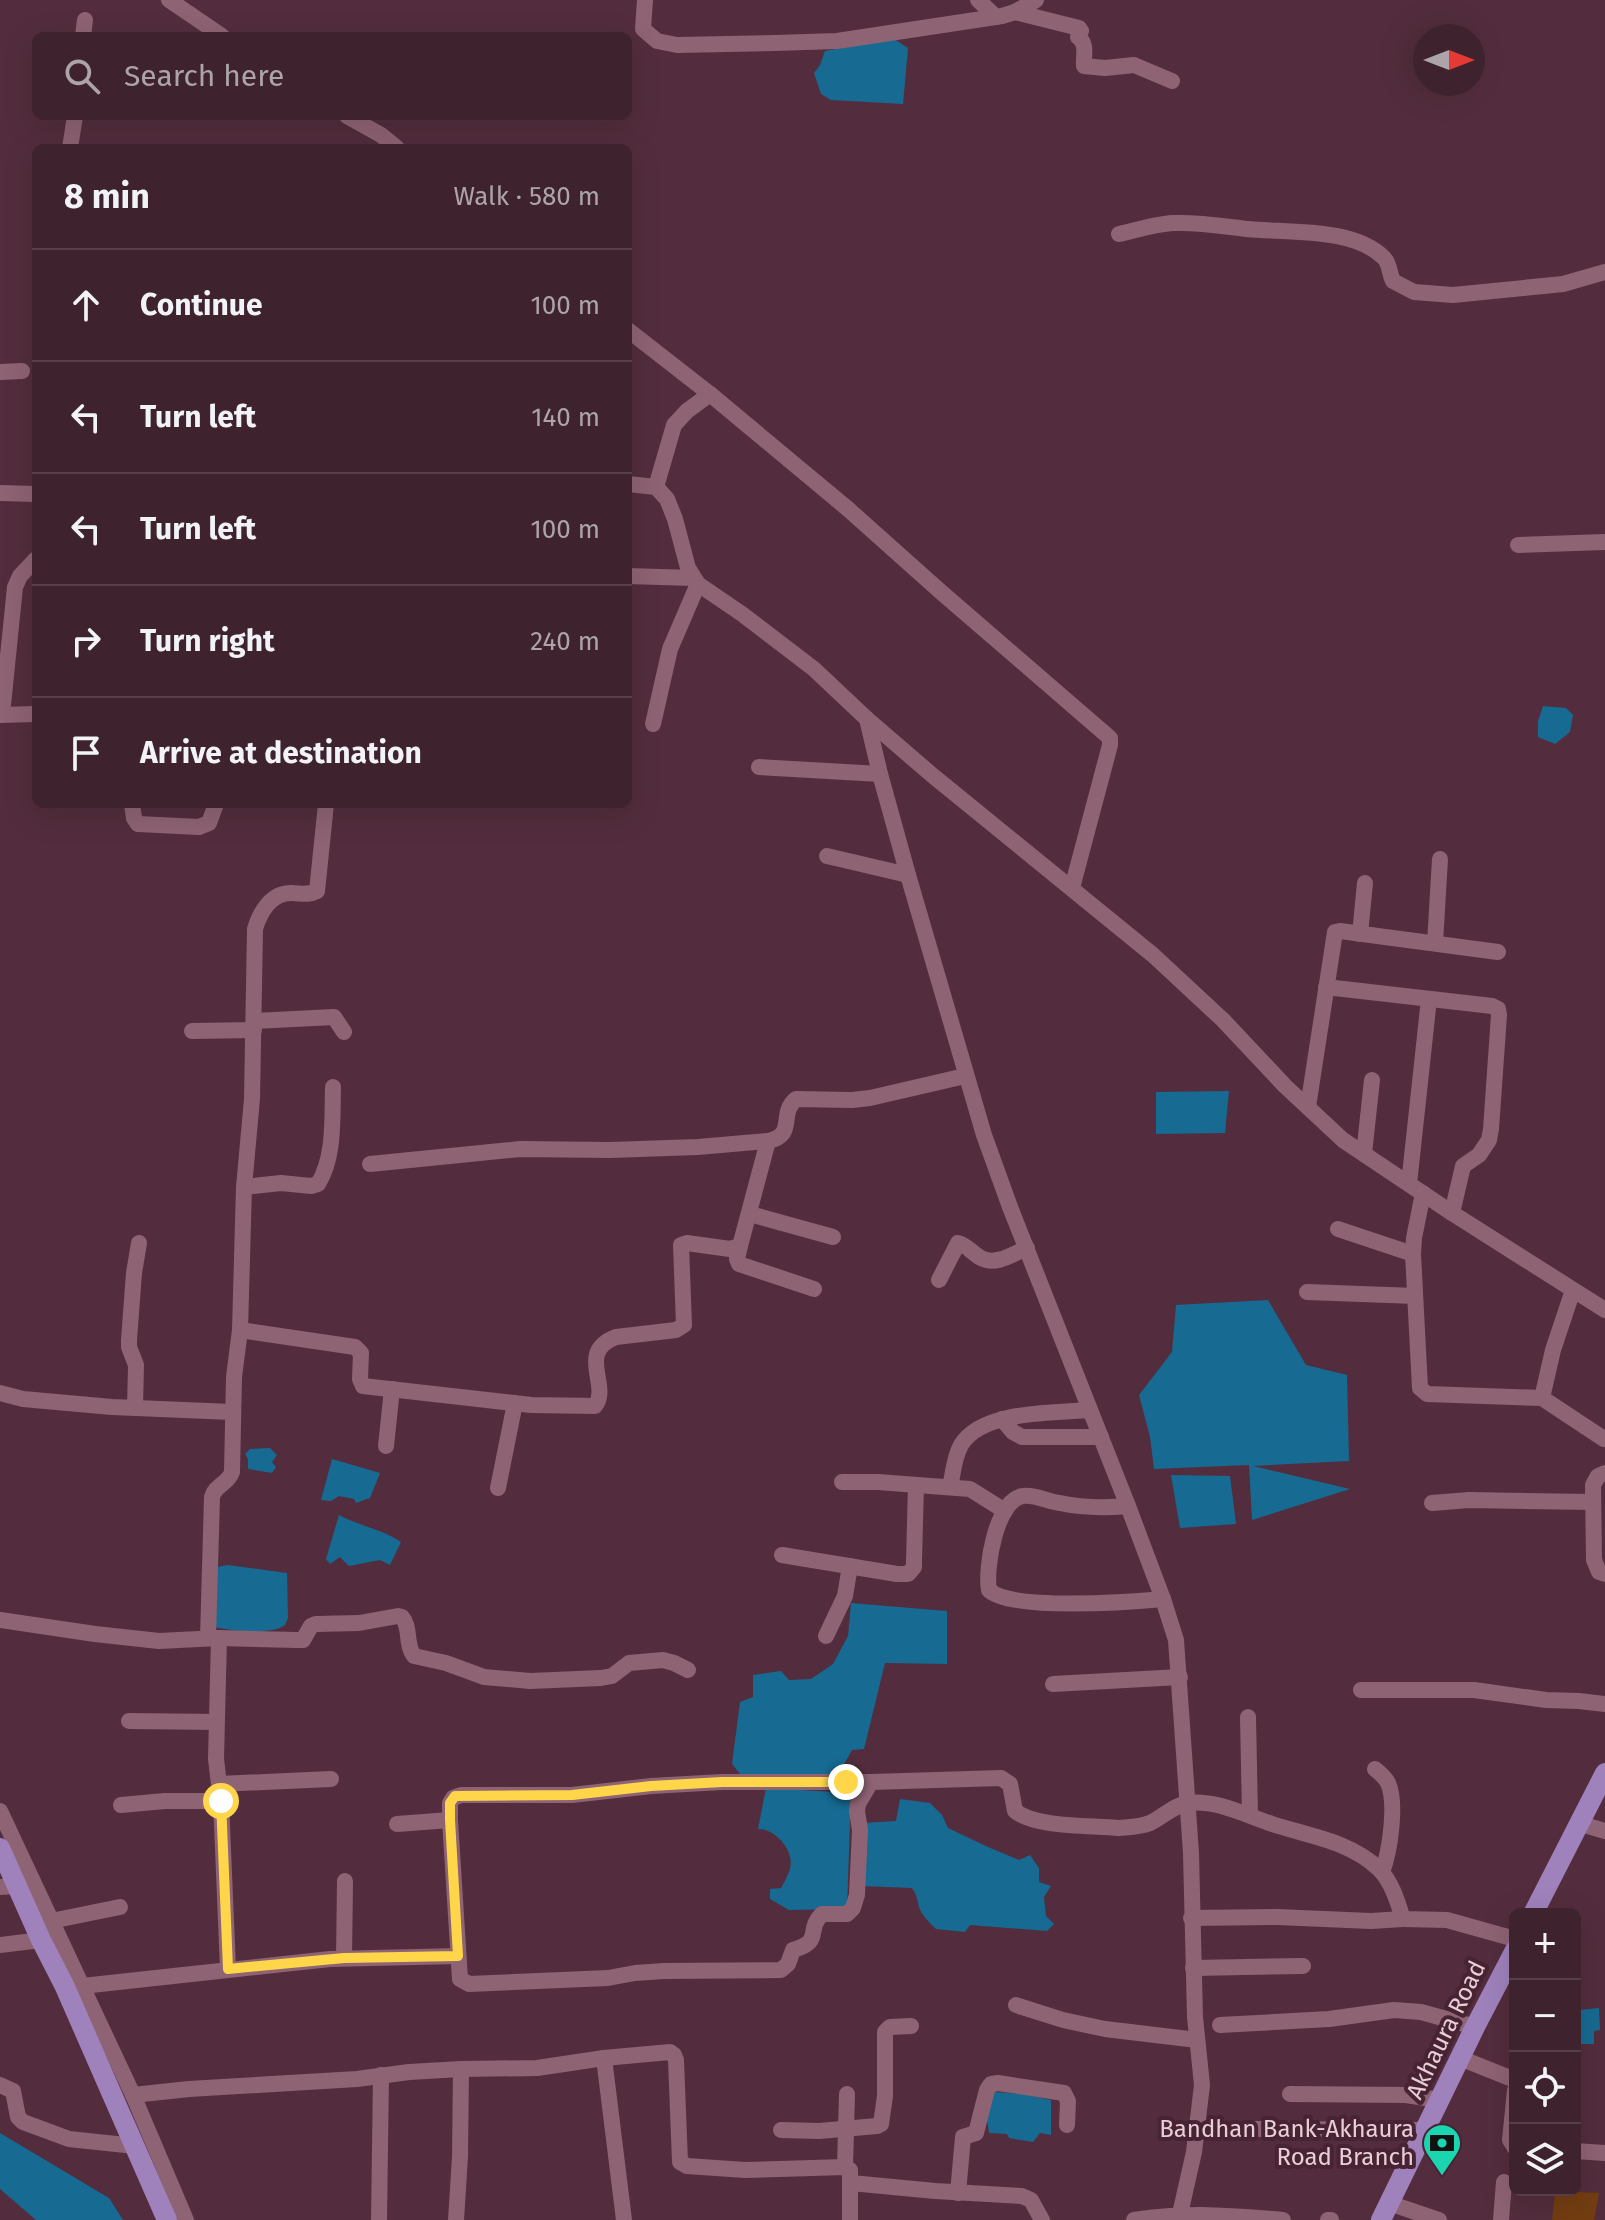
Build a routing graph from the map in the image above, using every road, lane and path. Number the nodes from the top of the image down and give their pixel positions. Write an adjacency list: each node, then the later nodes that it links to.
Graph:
1 (169, 0): 7 (street)
2 (645, 0): 6 (street)
3 (978, 0): 6 (street)
4 (1036, 0): 5 (street)
5 (1015, 12): 6 (street); 8 (street)
6 (996, 17)
7 (216, 32)
8 (1172, 81)
9 (74, 120): 11 (street)
10 (354, 120): 12 (street)
11 (71, 144)
12 (392, 144)
13 (1119, 234): 14 (street)
14 (1605, 272)
15 (632, 333): 18 (street)
16 (22, 371): 17 (street)
17 (0, 372)
18 (710, 394): 20 (street); 41 (street)
19 (632, 484): 20 (street)
20 (656, 487): 27 (street)
21 (0, 493): 22 (street)
22 (32, 494)
23 (1605, 542): 24 (street)
24 (1518, 545)
25 (32, 563): 29 (street)
26 (632, 576): 27 (street)
27 (695, 581): 30 (street); 31 (street)
28 (32, 714): 29 (street)
29 (1, 715)
30 (653, 724)
31 (874, 724): 33 (street); 41 (street)
32 (759, 767): 33 (street)
33 (880, 774): 39 (street)
34 (133, 808): 35 (street)
35 (215, 808)
36 (326, 808): 47 (street)
37 (827, 856): 39 (street)
38 (1440, 859): 43 (street)
39 (908, 875): 50 (street)
40 (1365, 883): 42 (street)
41 (1072, 888): 53 (street)
42 (1360, 934): 43 (street); 45 (street)
43 (1435, 943): 44 (street)
44 (1498, 952)
45 (1326, 987): 46 (street); 53 (street)
46 (1429, 999): 58 (street); 59 (street)
47 (254, 1026): 48 (street); 49 (street); 57 (street)
48 (192, 1031)
49 (344, 1032)
50 (965, 1076): 54 (street); 65 (street)
51 (1372, 1080): 55 (street)
52 (333, 1087): 57 (street)
53 (1308, 1107): 55 (street)
54 (768, 1141): 56 (street); 60 (street)
55 (1364, 1154): 58 (street)
56 (370, 1164)
57 (244, 1187): 73 (street)
58 (1416, 1188): 59 (street); 66 (street)
59 (1452, 1213): 69 (street)
60 (750, 1214): 62 (street); 64 (street)
61 (1338, 1229): 66 (street)
62 (833, 1237)
63 (139, 1243): 78 (street)
64 (740, 1246): 68 (street); 77 (street)
65 (1027, 1248): 67 (street); 79 (street)
66 (1413, 1254): 71 (street)
67 (939, 1280)
68 (814, 1289)
69 (1573, 1290): 72 (street); 76 (street)
70 (1307, 1292): 71 (street)
71 (1415, 1296): 76 (street)
72 (1605, 1310)
73 (240, 1330): 74 (street); 80 (street)
74 (392, 1389): 77 (street); 84 (street)
75 (0, 1393): 78 (street)
76 (1542, 1398): 83 (street)
77 (515, 1403): 89 (street)
78 (135, 1408): 80 (street)
79 (1090, 1410): 81 (street); 82 (street)
80 (232, 1412): 100 (street)
81 (1002, 1419): 82 (street); 88 (street)
82 (1101, 1437): 92 (street)
83 (1604, 1439)
84 (386, 1446)
85 (1605, 1473): 90 (street)
86 (842, 1482): 87 (street)
87 (916, 1485): 88 (street); 95 (street)
88 (950, 1487): 93 (street)
89 (498, 1488)
90 (1593, 1502): 91 (street); 96 (street)
91 (1432, 1503)
92 (1128, 1506): 93 (street); 97 (street)
93 (1005, 1511): 97 (street)
94 (782, 1555): 95 (street)
95 (850, 1566): 99 (street)
96 (1605, 1574)
97 (1163, 1599): 102 (street)
98 (0, 1620): 100 (street)
99 (826, 1636)
100 (213, 1638): 101 (street); 108 (street)
101 (688, 1670)
102 (1180, 1677): 103 (street); 114 (street)
103 (1053, 1684)
104 (1361, 1690): 105 (street)
105 (1605, 1704)
106 (1248, 1717): 117 (street)
107 (129, 1721): 108 (street)
108 (216, 1722): 113 (street)
109 (1375, 1769): 123 (street)
110 (1605, 1773): 119 (main road)
111 (331, 1779): 113 (street)
112 (871, 1782): 114 (street); 118 (street); 134 (street)
113 (220, 1793): 115 (street); 139 (street)
114 (1188, 1803): 117 (street); 128 (street)
115 (121, 1805)
116 (0, 1811): 130 (street)
117 (1250, 1815): 123 (street)
118 (450, 1820): 120 (street); 134 (street)
119 (1578, 1823): 121 (street); 127 (main road)
120 (397, 1824)
121 (1605, 1831)
122 (0, 1848): 125 (main road)
123 (1382, 1872): 129 (street)
124 (345, 1881): 135 (street)
125 (8, 1887): 132 (main road)
126 (120, 1907): 130 (street)
127 (1536, 1908)
128 (1191, 1918): 129 (street); 138 (street)
129 (1403, 1919): 131 (street)
130 (51, 1921): 140 (street)
131 (1509, 1937)
132 (41, 1940): 133 (street); 140 (main road)
133 (0, 1945)
134 (458, 1956): 135 (street)
135 (344, 1958): 139 (street)
136 (1509, 1962): 144 (main road, Akhaura Road)
137 (1303, 1966): 138 (street)
138 (1193, 1968): 145 (street)
139 (228, 1969): 140 (street)
140 (74, 1986): 154 (street); 161 (main road)
141 (1016, 2005): 145 (street)
142 (1220, 2025): 144 (street)
143 (911, 2026): 157 (street)
144 (1475, 2027): 147 (main road, Akhaura Road)
145 (1197, 2040): 168 (street)
146 (604, 2058): 148 (street); 164 (street); 174 (street)
147 (1460, 2058): 150 (street); 155 (main road, Akhaura Road)
148 (461, 2069): 149 (street); 173 (street)
149 (381, 2075): 154 (street); 172 (street)
150 (1509, 2078)
151 (0, 2085): 161 (street)
152 (847, 2094): 157 (street)
153 (1290, 2094): 155 (street)
154 (133, 2095): 171 (street)
155 (1439, 2100): 160 (main road, Akhaura Road)
156 (1067, 2125): 166 (street)
157 (846, 2128): 159 (street); 164 (street)
158 (1256, 2129): 160 (street)
159 (781, 2130)
160 (1426, 2130): 167 (main road, Akhaura Road)
161 (135, 2146): 170 (main road)
162 (1581, 2151): 163 (street)
163 (1605, 2153)
164 (848, 2175): 166 (street); 175 (street)
165 (1504, 2182): 179 (street)
166 (958, 2193): 169 (street)
167 (1385, 2212): 178 (street)
168 (1180, 2214): 176 (street); 177 (street)
169 (1042, 2219)
170 (167, 2220)
171 (186, 2220)
172 (379, 2220)
173 (456, 2220)
174 (624, 2220)
175 (850, 2220)
176 (1134, 2220)
177 (1283, 2220)
178 (1439, 2220)
179 (1501, 2220)

